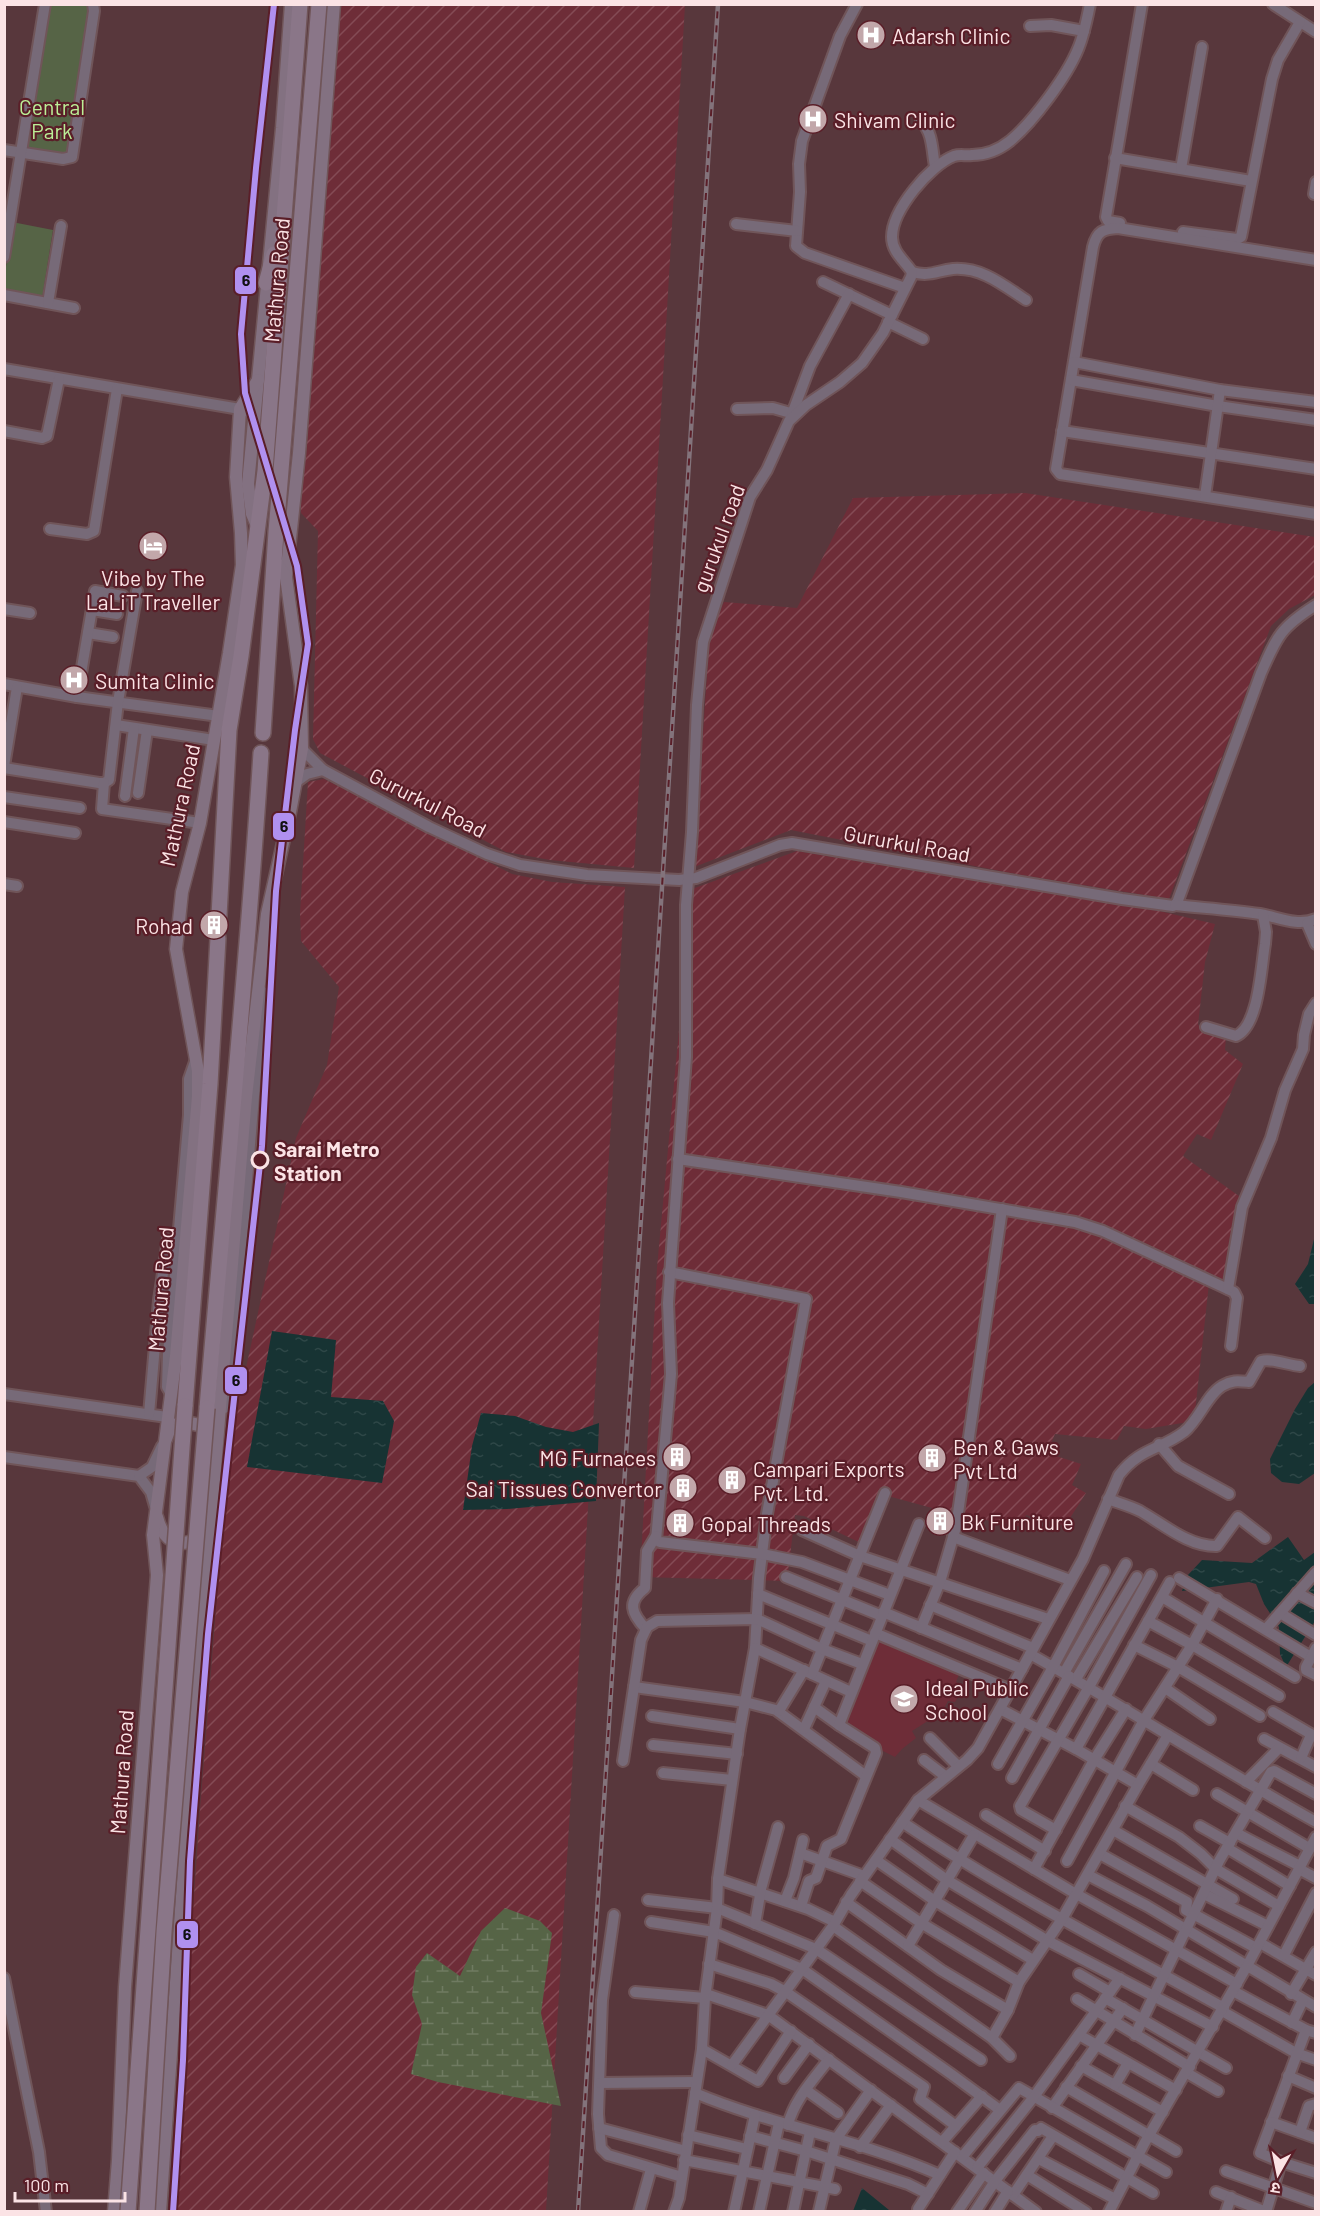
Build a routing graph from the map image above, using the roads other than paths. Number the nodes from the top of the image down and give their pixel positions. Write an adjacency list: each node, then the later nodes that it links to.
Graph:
1 (45, 4): 18 (street)
2 (93, 4): 18 (street)
3 (291, 4): 32 (main road)
4 (300, 4): 27 (highway, Mathura Road)
5 (319, 4): 64 (highway, Mathura Road)
6 (334, 4): 65 (main road)
7 (857, 4): 28 (street)
8 (1090, 4): 13 (street)
9 (1142, 4): 19 (street)
10 (1273, 4): 11 (street)
11 (1300, 22): 14 (street); 22 (street)
12 (1030, 26): 13 (street)
13 (1084, 30): 20 (street)
14 (1316, 32)
15 (1202, 46): 21 (street)
16 (921, 121): 20 (street)
17 (4, 150): 18 (street)
18 (21, 153): 29 (street)
19 (1115, 158): 21 (street); 22 (street)
20 (935, 166): 31 (street)
21 (1181, 169): 22 (street)
22 (1251, 181)
23 (1316, 182): 24 (street)
24 (1314, 194)
25 (736, 224): 28 (street)
26 (61, 226): 38 (street)
27 (282, 227): 32 (highway); 63 (highway, Mathura Road)
28 (797, 231): 34 (street)
29 (4, 257)
30 (1316, 260): 42 (street)
31 (912, 272): 34 (street, gurukul road); 37 (street)
32 (266, 282): 45 (main road)
33 (823, 282): 35 (street)
34 (905, 288): 40 (street, gurukul road)
35 (849, 294): 40 (street); 54 (street)
36 (4, 295): 38 (street)
37 (1026, 300)
38 (48, 303): 39 (street)
39 (74, 308)
40 (890, 318): 41 (street); 54 (street, gurukul road)
41 (923, 339)
42 (1074, 362): 46 (street); 48 (street)
43 (4, 369): 44 (street)
44 (59, 379): 47 (street); 56 (street)
45 (258, 380): 52 (main road, Mathura Road); 53 (main road)
46 (1071, 381): 50 (street); 57 (street)
47 (117, 389): 52 (street); 62 (street)
48 (1220, 390): 49 (street); 50 (street)
49 (1316, 402)
50 (1218, 406): 55 (street); 58 (street)
51 (737, 409): 54 (street)
52 (240, 410): 53 (street); 79 (main road, Mathura Road)
53 (255, 414): 63 (main road)
54 (793, 414): 98 (street, gurukul road)
55 (1316, 420)
56 (4, 431)
57 (1062, 431): 58 (street); 60 (street)
58 (1211, 452): 59 (street); 60 (street)
59 (1316, 469)
60 (1205, 496): 61 (street)
61 (1316, 514)
62 (50, 529)
63 (258, 529): 103 (highway, Mathura Road)
64 (274, 559): 65 (main road); 83 (highway, Mathura Road)
65 (286, 578): 85 (main road)
66 (137, 591): 78 (street)
67 (123, 596): 70 (street)
68 (1316, 605): 101 (street)
69 (4, 609): 71 (street)
70 (92, 610): 72 (street); 73 (street)
71 (30, 613)
72 (117, 614)
73 (88, 633): 74 (street); 77 (street)
74 (113, 637)
75 (4, 684): 76 (street)
76 (17, 687): 77 (street); 87 (street)
77 (78, 697): 78 (street)
78 (118, 702): 79 (street); 80 (street)
79 (219, 716): 84 (main road, Mathura Road)
80 (116, 725): 81 (street); 90 (street)
81 (135, 728): 82 (street); 92 (street)
82 (147, 730): 84 (street); 91 (street)
83 (263, 733)
84 (214, 740): 96 (main road, Mathura Road)
85 (302, 749): 88 (street, Gururkul Road); 89 (main road)
86 (261, 753): 418 (highway, bridge)
87 (4, 767): 90 (street)
88 (323, 770): 89 (street); 98 (street, Gururkul Road)
89 (296, 782): 123 (main road)
90 (104, 783): 96 (street)
91 (138, 793)
92 (124, 796)
93 (4, 797): 94 (street)
94 (81, 808)
95 (4, 822): 97 (street)
96 (200, 823): 109 (main road, Mathura Road)
97 (75, 833)
98 (688, 879): 101 (street, Gururkul Road); 110 (street, gurukul road)
99 (4, 884): 100 (street)
100 (17, 886)
101 (1175, 905): 102 (street, Gururkul Road)
102 (1263, 915): 104 (street, Gururkul Road); 108 (street)
103 (219, 916)
104 (1312, 921): 106 (street)
105 (218, 938): 417 (highway, Mathura Road, bridge)
106 (1316, 944)
107 (1316, 1003): 114 (street)
108 (1206, 1027)
109 (192, 1118): 112 (street); 117 (main road, Mathura Road)
110 (678, 1159): 111 (street); 113 (street, gurukul road)
111 (1002, 1209): 114 (street); 134 (street)
112 (178, 1240): 117 (street); 119 (street)
113 (669, 1272): 133 (street, gurukul road); 136 (street)
114 (1228, 1289): 115 (street)
115 (1231, 1346)
116 (1300, 1366): 121 (street)
117 (171, 1392): 120 (main road, Mathura Road)
118 (4, 1394): 119 (street)
119 (149, 1414): 120 (street)
120 (167, 1417): 122 (main road, Mathura Road)
121 (1159, 1444): 127 (street); 128 (street)
122 (163, 1445): 123 (main road); 125 (street); 129 (main road, Mathura Road)
123 (217, 1449): 130 (main road)
124 (4, 1457): 125 (street)
125 (139, 1476): 129 (street)
126 (885, 1493): 137 (street)
127 (1229, 1494)
128 (1108, 1499): 135 (street); 146 (street)
129 (155, 1511): 130 (main road); 416 (main road, Mathura Road)
130 (211, 1524): 419 (main road)
131 (919, 1524): 139 (street)
132 (802, 1530): 137 (street)
133 (656, 1536): 136 (street); 164 (street, gurukul road)
134 (953, 1537): 146 (street); 147 (street)
135 (1265, 1538)
136 (762, 1554): 145 (street); 149 (street)
137 (860, 1556): 139 (street); 145 (street)
138 (1126, 1564): 180 (street)
139 (899, 1570): 147 (street); 150 (street)
140 (1104, 1571): 175 (street)
141 (1316, 1572): 148 (street)
142 (1151, 1575): 184 (street)
143 (786, 1577): 153 (street)
144 (1137, 1577): 180 (street)
145 (851, 1579): 150 (street); 153 (street)
146 (1071, 1580): 159 (street)
147 (940, 1582): 155 (street); 159 (street)
148 (1297, 1593): 154 (street); 156 (street)
149 (758, 1594): 158 (street); 162 (street)
150 (890, 1595): 157 (street)
151 (1162, 1597): 152 (street); 160 (street); 161 (street)
152 (1217, 1599): 161 (street); 165 (street)
153 (842, 1601): 157 (street); 162 (street)
154 (1316, 1603)
155 (930, 1605): 163 (street); 172 (street)
156 (1280, 1612): 165 (street); 166 (street)
157 (883, 1614): 163 (street); 167 (street)
158 (757, 1619): 164 (street); 170 (street); 171 (street)
159 (1048, 1619): 172 (street)
160 (1148, 1621): 168 (street); 169 (street)
161 (1205, 1622): 169 (street); 181 (street)
162 (833, 1624): 167 (street); 171 (street)
163 (921, 1628): 177 (street)
164 (646, 1629): 183 (street)
165 (1266, 1629): 173 (street)
166 (1316, 1635)
167 (873, 1637): 174 (street); 186 (street)
168 (1134, 1645): 176 (street); 188 (street)
169 (1192, 1645): 176 (street); 189 (street)
170 (755, 1648): 178 (street); 190 (street)
171 (822, 1649): 174 (street); 178 (street)
172 (1031, 1651): 175 (street); 177 (street)
173 (1313, 1653): 179 (street)
174 (862, 1664): 187 (street)
175 (1053, 1667): 180 (street); 200 (street)
176 (1178, 1667): 185 (street); 198 (street)
177 (1022, 1669): 186 (street)
178 (808, 1672): 182 (street); 194 (street)
179 (1316, 1675)
180 (1070, 1676): 184 (street); 196 (street)
181 (1295, 1677)
182 (826, 1680): 187 (street); 191 (street)
183 (634, 1687): 190 (street); 219 (street)
184 (1089, 1687): 188 (street); 202 (street)
185 (1165, 1688): 199 (street); 201 (street)
186 (1011, 1690): 192 (street)
187 (851, 1692): 203 (street)
188 (1105, 1696): 193 (street); 214 (street)
189 (1279, 1696)
190 (745, 1702): 194 (street); 204 (street)
191 (814, 1707): 203 (street); 205 (street)
192 (1000, 1709): 200 (street); 223 (street)
193 (1126, 1709): 201 (street); 218 (street)
194 (779, 1711): 205 (street)
195 (1273, 1712): 208 (street)
196 (1049, 1713): 202 (street); 206 (street)
197 (652, 1716): 204 (street)
198 (1260, 1716)
199 (1210, 1719)
200 (1023, 1720): 206 (street); 220 (street)
201 (1144, 1720): 207 (street); 224 (street)
202 (1068, 1724): 211 (street)
203 (839, 1725): 226 (street)
204 (740, 1729): 215 (street)
205 (804, 1729): 226 (street)
206 (1040, 1730): 211 (street); 228 (street)
207 (1168, 1735): 221 (street); 230 (street)
208 (1313, 1736): 216 (street)
209 (930, 1738): 223 (street)
210 (1264, 1739): 213 (street)
211 (1059, 1740): 214 (street); 244 (street)
212 (653, 1744): 215 (street)
213 (1279, 1748): 216 (street); 230 (street)
214 (1076, 1749): 218 (street)
215 (737, 1754): 229 (street)
216 (1301, 1758): 222 (street)
217 (924, 1760): 227 (street)
218 (1094, 1760): 224 (street); 244 (street)
219 (623, 1761)
220 (998, 1764)
221 (1150, 1764): 231 (street); 232 (street)
222 (1315, 1765)
223 (958, 1766): 227 (street)
224 (1115, 1772): 231 (street); 259 (street)
225 (663, 1773): 229 (street)
226 (866, 1776): 258 (street)
227 (945, 1776): 236 (street)
228 (1012, 1778)
229 (732, 1780): 266 (street)
230 (1246, 1782): 233 (street)
231 (1138, 1785): 237 (street)
232 (1192, 1790)
233 (1260, 1791): 235 (street); 238 (street); 241 (street)
234 (1217, 1794): 238 (street)
235 (1316, 1794)
236 (918, 1800): 240 (street); 247 (street)
237 (1125, 1806): 245 (street); 262 (street)
238 (1247, 1813): 246 (street); 252 (street)
239 (986, 1815): 253 (street)
240 (902, 1822): 249 (street); 257 (street)
241 (1316, 1822)
242 (1200, 1826): 251 (street)
243 (778, 1827): 270 (street)
244 (1056, 1830): 253 (street)
245 (1113, 1830): 255 (street); 269 (street)
246 (1236, 1833): 251 (street); 260 (street)
247 (974, 1835): 257 (street); 261 (street)
248 (1316, 1837): 252 (street)
249 (890, 1839): 256 (street); 267 (street)
250 (803, 1840): 254 (street)
251 (1228, 1846): 262 (street); 268 (street)
252 (1310, 1848): 260 (street)
253 (1044, 1851): 261 (street)
254 (800, 1853): 258 (street); 275 (street)
255 (1100, 1854): 263 (street); 281 (street)
256 (876, 1860): 264 (street); 276 (street)
257 (959, 1860): 267 (street); 283 (street)
258 (822, 1861): 264 (street); 278 (street)
259 (1067, 1861)
260 (1299, 1867): 265 (street); 268 (street)
261 (1034, 1869): 272 (street)
262 (1216, 1869): 269 (street); 279 (street)
263 (1088, 1875): 272 (street); 289 (street)
264 (862, 1878): 277 (street); 285 (street)
265 (1316, 1878)
266 (718, 1879): 270 (street); 280 (street)
267 (947, 1880): 276 (street); 291 (street)
268 (1290, 1886): 279 (street)
269 (1206, 1890): 273 (street); 281 (street); 288 (street)
270 (760, 1893): 275 (street); 286 (street)
271 (1316, 1893): 297 (street)
272 (1077, 1894): 283 (street); 295 (street)
273 (1233, 1899)
274 (648, 1900): 280 (street)
275 (785, 1901): 278 (street)
276 (935, 1901): 285 (street); 298 (street)
277 (846, 1902): 287 (street); 292 (street)
278 (801, 1906): 287 (street)
279 (1279, 1906): 288 (street)
280 (717, 1908): 286 (street); 290 (street)
281 (1194, 1914): 289 (street); 293 (street)
282 (614, 1915): 350 (street)
283 (1062, 1919): 291 (street); 304 (street)
284 (651, 1922): 290 (street)
285 (921, 1923): 292 (street); 307 (street)
286 (755, 1924): 294 (street)
287 (834, 1924): 294 (street); 333 (street)
288 (1269, 1926): 293 (street)
289 (1186, 1930): 295 (street); 300 (street)
290 (714, 1932): 299 (street); 301 (street)
291 (1048, 1941): 298 (street); 306 (street)
292 (908, 1946): 320 (street)
293 (1258, 1946): 297 (street); 300 (street)
294 (816, 1949): 301 (street); 341 (street)
295 (1177, 1951): 304 (street); 308 (street)
296 (1315, 1953): 302 (street)
297 (1284, 1955): 302 (street)
298 (1033, 1960): 307 (street)
299 (709, 1964): 310 (street); 314 (street)
300 (1247, 1966): 308 (street); 311 (street)
301 (802, 1969): 310 (street); 359 (street)
302 (1311, 1972): 311 (street)
303 (1079, 1974): 312 (street)
304 (1165, 1975): 313 (street); 319 (street)
305 (4, 1978): 322 (street)
306 (1120, 1978): 312 (street); 313 (street)
307 (1019, 1982): 320 (street)
308 (1235, 1987): 319 (street); 326 (street)
309 (635, 1992): 314 (street)
310 (786, 1992): 323 (street); 370 (street)
311 (1291, 1994): 316 (street)
312 (1107, 1995): 318 (street); 321 (street)
313 (1155, 1995): 324 (street); 327 (street)
314 (706, 1996): 323 (street); 336 (street)
315 (1077, 1999): 321 (street)
316 (1303, 2000): 317 (street); 326 (street)
317 (1316, 2007)
318 (1123, 2008): 324 (street); 325 (street)
319 (1223, 2009): 327 (street); 338 (street)
320 (1008, 2010): 333 (street)
321 (1096, 2011): 325 (street); 332 (street)
322 (8, 2012): 328 (street)
323 (768, 2015): 329 (street); 344 (street)
324 (1144, 2020): 331 (street); 337 (street)
325 (1113, 2022): 331 (street); 335 (street)
326 (1292, 2023): 330 (street)
327 (1214, 2027): 337 (street)
328 (9, 2030): 415 (street)
329 (791, 2031): 334 (street); 344 (street)
330 (1311, 2031): 338 (street)
331 (1136, 2035): 347 (street)
332 (1079, 2036): 335 (street); 360 (street)
333 (992, 2037): 339 (street)
334 (809, 2044): 340 (street); 349 (street)
335 (1095, 2046): 343 (street); 345 (street)
336 (702, 2049): 344 (street); 352 (street)
337 (1199, 2052): 346 (street); 347 (street)
338 (1296, 2053): 342 (street); 348 (street)
339 (1010, 2056)
340 (829, 2059): 355 (street); 357 (street)
341 (981, 2060)
342 (1316, 2060)
343 (1128, 2064): 351 (street); 356 (street)
344 (732, 2065)
345 (1081, 2066): 351 (street); 353 (street)
346 (1226, 2068)
347 (1188, 2070): 356 (street); 358 (street)
348 (1288, 2076): 354 (street); 368 (street)
349 (783, 2078)
350 (600, 2083): 352 (street); 371 (street)
351 (1115, 2085): 365 (street)
352 (695, 2087): 367 (street); 375 (street)
353 (1066, 2087): 363 (street); 374 (street)
354 (1316, 2088)
355 (806, 2090): 366 (street); 369 (street)
356 (1176, 2090): 365 (street)
357 (871, 2091): 362 (street); 379 (street)
358 (1218, 2091)
359 (982, 2096): 364 (street); 370 (street)
360 (1033, 2098): 363 (street); 364 (street); 393 (street)
361 (1316, 2104): 373 (street)
362 (891, 2105): 380 (street); 382 (street)
363 (1052, 2108): 388 (street)
364 (1000, 2110): 387 (street)
365 (1163, 2112): 374 (street)
366 (838, 2113)
367 (755, 2115): 369 (street); 376 (street)
368 (1271, 2122): 373 (street); 391 (street)
369 (784, 2124): 372 (street); 381 (street)
370 (956, 2126): 380 (street)
371 (599, 2128): 386 (street); 392 (street)
372 (810, 2132): 379 (street); 384 (street)
373 (1300, 2132): 378 (street)
374 (1150, 2134): 385 (street); 388 (street)
375 (688, 2135): 383 (street); 386 (street)
376 (750, 2136): 381 (street); 383 (street)
377 (1053, 2136): 389 (street); 402 (street); 403 (street)
378 (1316, 2138)
379 (836, 2139): 382 (street); 390 (street)
380 (942, 2142): 387 (street)
381 (775, 2143): 384 (street); 401 (street)
382 (860, 2147): 398 (street)
383 (747, 2149): 394 (street)
384 (806, 2151): 390 (street); 404 (street)
385 (1176, 2151)
386 (685, 2155): 394 (street); 400 (street)
387 (959, 2155): 393 (street); 398 (street)
388 (1138, 2156): 396 (street); 402 (street)
389 (1039, 2158): 399 (street); 412 (street)
390 (831, 2159): 405 (street); 410 (street)
391 (1281, 2162): 397 (street); 406 (street)
392 (651, 2169): 400 (street); 420 (street)
393 (980, 2170): 403 (street); 426 (street)
394 (742, 2171): 401 (street); 422 (street)
395 (1226, 2171): 406 (street)
396 (1166, 2172)
397 (1316, 2173)
398 (940, 2175): 410 (street)
399 (1027, 2175): 408 (street); 430 (street)
400 (682, 2176): 421 (street)
401 (768, 2176): 404 (street); 423 (street)
402 (1126, 2177): 409 (street); 412 (street)
403 (995, 2181): 408 (street); 427 (street)
404 (799, 2182): 405 (street); 424 (street)
405 (830, 2188): 425 (street)
406 (1273, 2188): 413 (street); 433 (street)
407 (1216, 2192): 411 (street)
408 (1010, 2193): 428 (street); 429 (street)
409 (1154, 2193)
410 (928, 2194): 414 (street)
411 (1230, 2197): 432 (street); 433 (street)
412 (1115, 2199): 431 (street)
413 (1316, 2203)
414 (918, 2209)
415 (46, 2211)
416 (114, 2211)
417 (128, 2211)
418 (147, 2211)
419 (160, 2211)
420 (639, 2211)
421 (674, 2211)
422 (734, 2211)
423 (759, 2211)
424 (793, 2211)
425 (819, 2211)
426 (957, 2211)
427 (975, 2211)
428 (995, 2211)
429 (1033, 2211)
430 (1086, 2211)
431 (1109, 2211)
432 (1226, 2211)
433 (1266, 2211)

